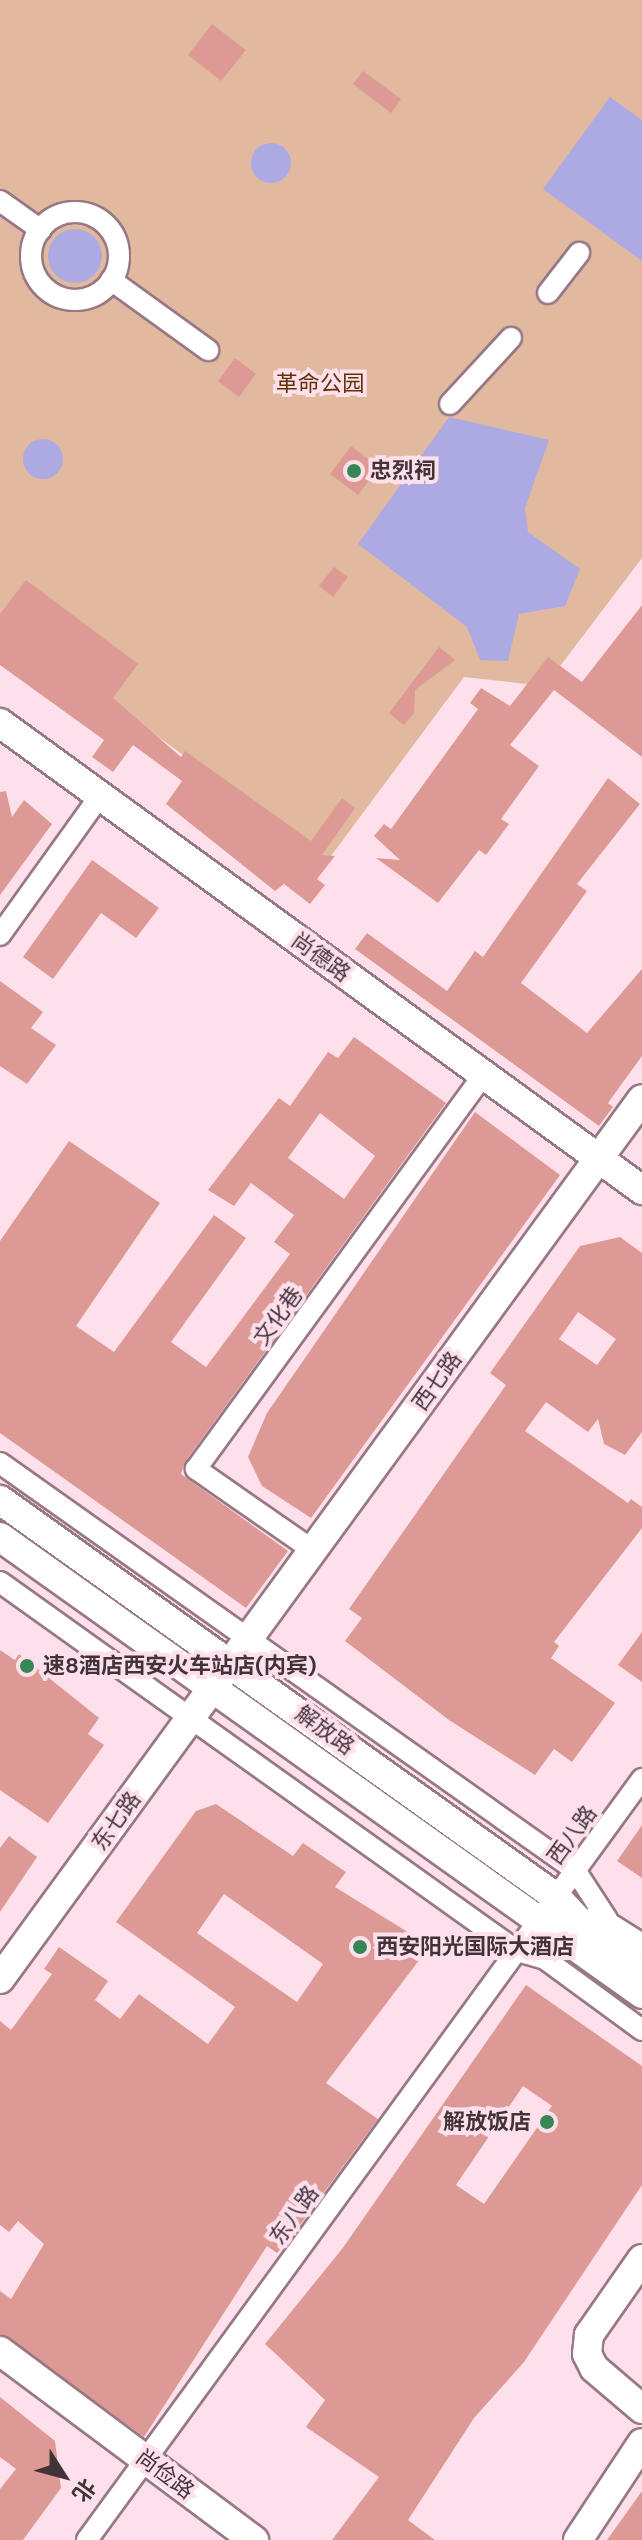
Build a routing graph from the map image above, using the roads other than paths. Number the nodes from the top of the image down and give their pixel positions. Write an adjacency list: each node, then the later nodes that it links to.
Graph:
1 (0, 201): 2 (street)
2 (41, 230): 4 (street); 4 (street)
3 (579, 253): 5 (street)
4 (111, 280): 7 (street)
5 (548, 293)
6 (511, 338): 8 (street)
7 (208, 350)
8 (450, 404)
9 (0, 723): 10 (street, 尚德路)
10 (100, 796): 11 (street); 12 (street, 尚德路)
11 (0, 935)
12 (483, 1075): 14 (street, 尚德路); 19 (street, 文化巷)
13 (642, 1099): 14 (street, 西七路)
14 (598, 1159): 15 (street, 尚德路); 19 (street, 西七路)
15 (642, 1190)
16 (0, 1463): 21 (street)
17 (0, 1500): 22 (street, 解放路)
18 (0, 1537): 23 (street, 解放路)
19 (314, 1551): 21 (street, 西七路)
20 (0, 1582): 24 (street)
21 (249, 1639): 22 (street, 西七路); 26 (street)
22 (232, 1663): 23 (street, 东七路); 27 (street, 解放路)
23 (215, 1686): 24 (street, 东七路); 27 (street, 解放路)
24 (193, 1717): 30 (street); 33 (street, 东七路)
25 (642, 1779): 26 (street, 西八路)
26 (575, 1870): 27 (street, 西八路); 28 (street)
27 (548, 1908): 28 (street); 30 (street, 东八路); 31 (street); 32 (street, 解放路); 34 (street, 解放路)
28 (607, 1919): 29 (street)
29 (642, 1944)
30 (517, 1951): 31 (street); 40 (street, 东八路)
31 (545, 1959): 35 (street)
32 (642, 1971)
33 (0, 1979)
34 (642, 1994)
35 (642, 2030)
36 (642, 2259): 38 (street)
37 (0, 2351): 40 (street, 尚俭路)
38 (642, 2409)
39 (642, 2443): 43 (street)
40 (145, 2459): 41 (street, 东八路); 42 (street, 尚俭路)
41 (87, 2540)
42 (254, 2540)
43 (578, 2540)

